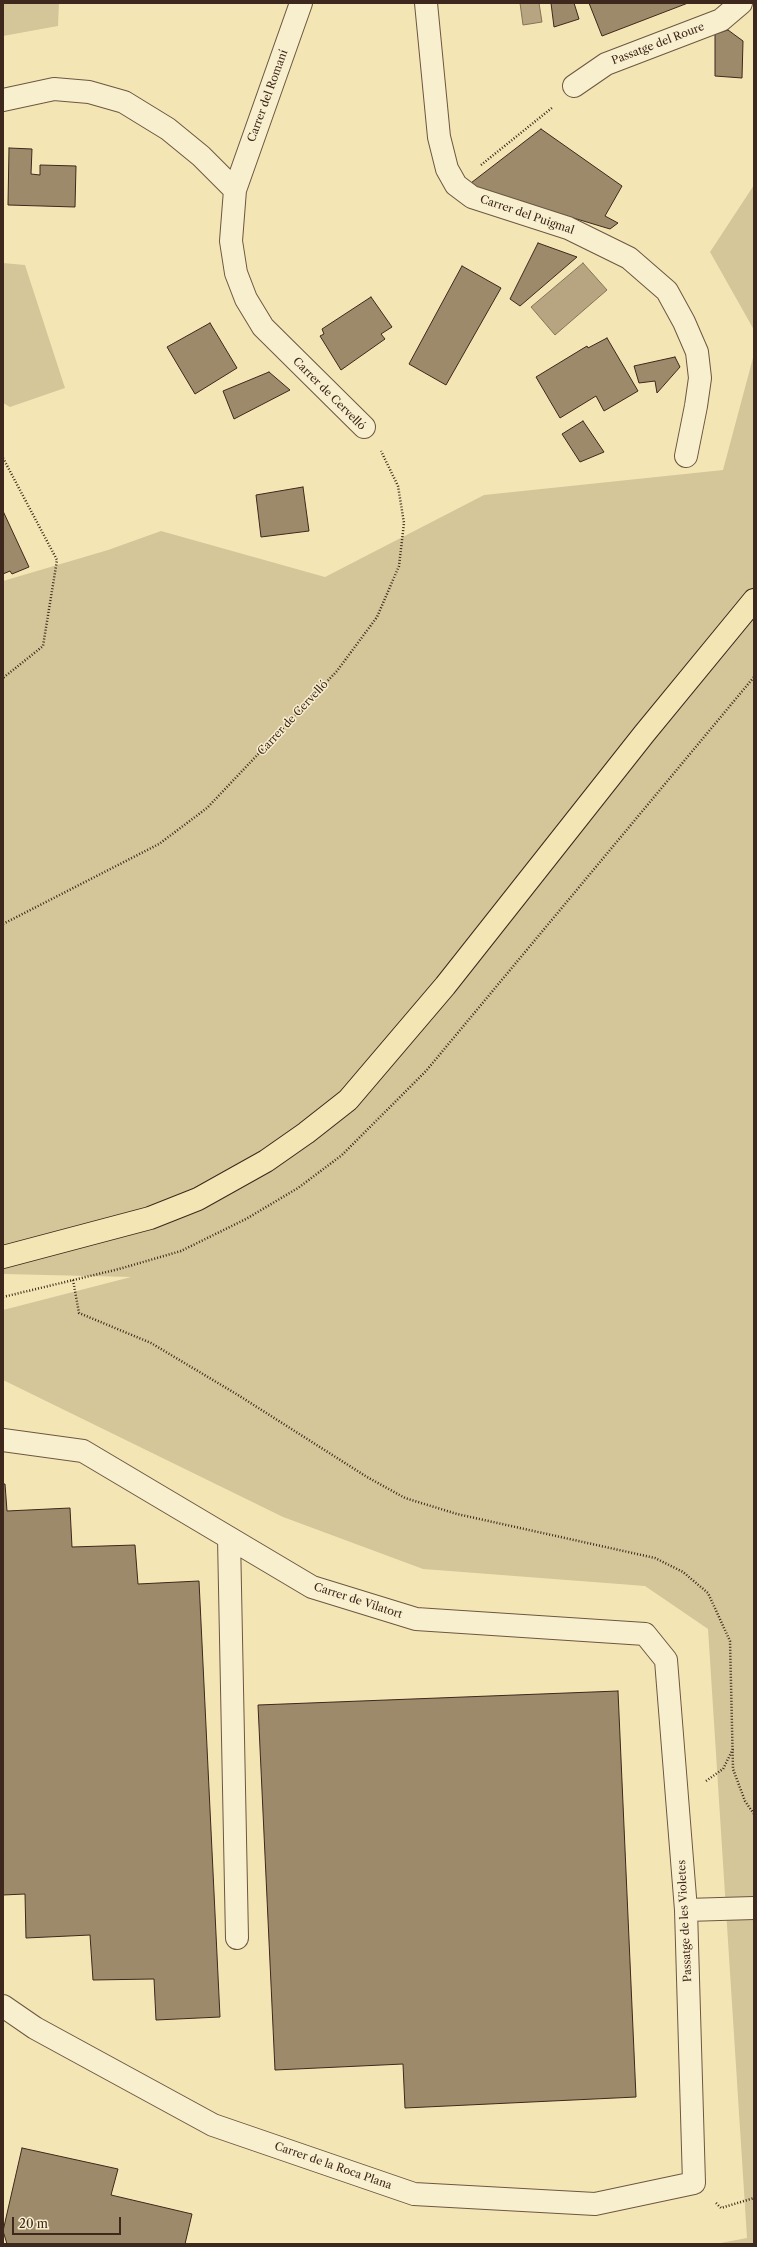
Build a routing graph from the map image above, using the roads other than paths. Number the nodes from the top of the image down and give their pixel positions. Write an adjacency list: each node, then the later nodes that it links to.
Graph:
1 (301, 3): 6 (street, Carrer del Romaní)
2 (426, 3): 8 (street, Carrer del Puigmal)
3 (741, 3): 4 (street, Passatge del Roure)
4 (574, 86)
5 (3, 100): 6 (street)
6 (235, 190): 7 (street, Carrer de Cervelló)
7 (364, 427)
8 (686, 456)
9 (754, 600): 10 (main road)
10 (3, 1257)
11 (3, 1440): 12 (street, Carrer de Vilatort)
12 (229, 1538): 13 (street, Carrer de Vilatort); 16 (street)
13 (666, 1660): 15 (street, Passatge de les Violetes)
14 (754, 1908): 15 (street)
15 (686, 1910): 18 (street, Passatge de les Violetes)
16 (237, 1938)
17 (3, 2006): 18 (street, Carrer de la Roca Plana)
18 (694, 2183)

